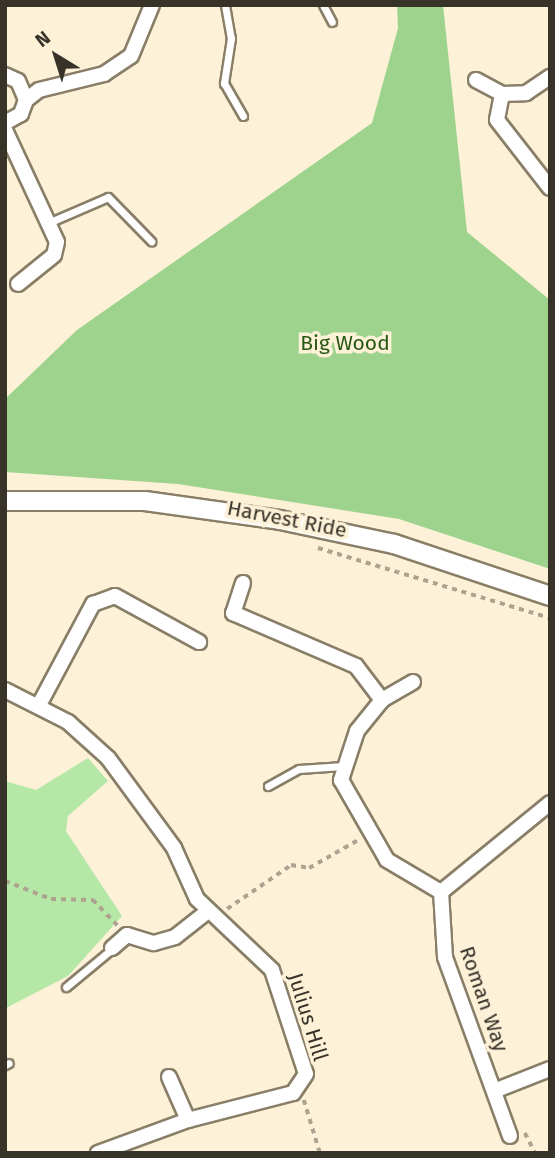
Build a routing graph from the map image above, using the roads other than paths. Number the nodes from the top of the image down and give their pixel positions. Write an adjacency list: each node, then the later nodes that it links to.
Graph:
1 (152, 5): 8 (street)
2 (225, 5): 10 (lane)
3 (323, 5): 4 (lane)
4 (332, 22)
5 (5, 75): 8 (street)
6 (550, 77): 9 (street)
7 (476, 80): 9 (street)
8 (24, 93): 11 (street)
9 (502, 94): 13 (street)
10 (243, 116)
11 (10, 121): 12 (street)
12 (8, 133): 14 (street)
13 (550, 188)
14 (47, 223): 15 (lane); 16 (street)
15 (151, 241)
16 (18, 284)
17 (5, 502): 19 (street, Harvest Ride)
18 (243, 583): 23 (street)
19 (550, 596)
20 (200, 642): 24 (street)
21 (414, 682): 23 (street)
22 (5, 690): 24 (street, Julius Hill)
23 (382, 700): 25 (street)
24 (38, 705): 29 (street, Julius Hill)
25 (343, 765): 26 (lane); 28 (street)
26 (268, 786)
27 (550, 803): 28 (street)
28 (440, 892): 34 (street, Roman Way)
29 (211, 915): 30 (street); 35 (street, Julius Hill)
30 (112, 948): 31 (lane)
31 (66, 987)
32 (550, 1069): 34 (street)
33 (169, 1077): 35 (street)
34 (494, 1091): 36 (street, Roman Way)
35 (188, 1120): 37 (street, Julius Hill)
36 (510, 1136)
37 (98, 1153)

